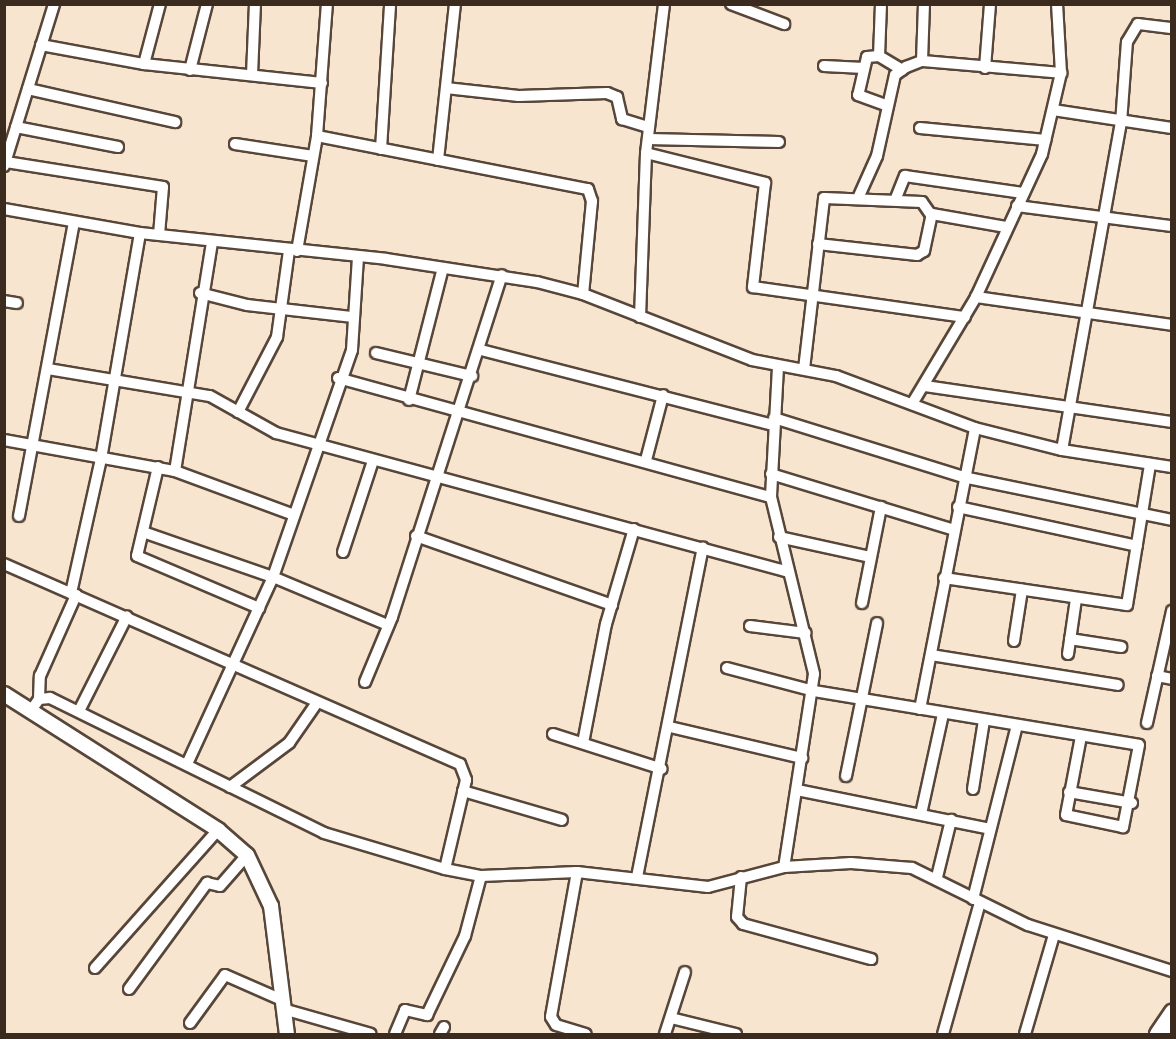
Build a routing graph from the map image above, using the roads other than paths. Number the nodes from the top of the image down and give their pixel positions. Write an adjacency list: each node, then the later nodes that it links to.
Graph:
1 (54, 4): 16 (street)
2 (160, 4): 19 (street)
3 (207, 4): 23 (street)
4 (255, 4): 26 (street)
5 (327, 4): 27 (street)
6 (390, 4): 44 (street)
7 (454, 4): 28 (street)
8 (664, 4): 35 (street)
9 (731, 4): 14 (street)
10 (881, 4): 17 (street)
11 (924, 4): 18 (street)
12 (990, 4): 22 (street)
13 (1057, 4): 25 (street)
14 (784, 24)
15 (1172, 28): 33 (street)
16 (41, 45): 19 (street); 29 (street)
17 (879, 56): 21 (street); 24 (street)
18 (922, 61): 22 (street); 24 (street)
19 (144, 64): 23 (street)
20 (824, 66): 21 (street)
21 (864, 68): 30 (street)
22 (985, 68): 25 (street)
23 (190, 70): 26 (street)
24 (902, 70): 30 (street)
25 (1061, 73): 31 (street)
26 (252, 75): 27 (street)
27 (322, 83): 38 (street)
28 (446, 88): 35 (street); 47 (street)
29 (28, 89): 32 (street); 34 (street)
30 (886, 105): 50 (street)
31 (1053, 110): 33 (street); 40 (street)
32 (175, 122)
33 (1121, 123): 37 (street); 55 (street)
34 (16, 127): 43 (street); 48 (street)
35 (649, 127): 39 (street)
36 (920, 128): 40 (street)
37 (1172, 128)
38 (317, 136): 44 (street); 46 (street)
39 (648, 139): 41 (street); 45 (street)
40 (1045, 140): 49 (street)
41 (779, 142)
42 (234, 144): 46 (street)
43 (118, 147)
44 (381, 148): 47 (street)
45 (646, 153): 70 (street); 77 (street)
46 (313, 156): 63 (street)
47 (438, 160): 68 (street)
48 (5, 164): 60 (street)
49 (1023, 193): 51 (street); 52 (street)
50 (859, 196): 51 (street); 62 (street)
51 (896, 198): 54 (street)
52 (1017, 206): 55 (street); 58 (street)
53 (4, 209): 56 (street)
54 (931, 215): 58 (street); 62 (street)
55 (1105, 219): 57 (street); 74 (street)
56 (74, 223): 59 (street); 83 (street)
57 (1172, 226)
58 (1006, 227): 69 (street)
59 (140, 233): 60 (street); 87 (street)
60 (159, 236): 61 (street)
61 (212, 242): 63 (street); 67 (street)
62 (818, 244): 70 (street)
63 (293, 250): 64 (street); 73 (street)
64 (358, 256): 65 (street); 75 (street)
65 (443, 268): 66 (street); 81 (street)
66 (502, 275): 68 (street); 79 (street)
67 (200, 293): 73 (street); 89 (street)
68 (583, 294): 77 (street)
69 (976, 297): 74 (street); 76 (street)
70 (812, 298): 76 (street); 84 (street)
71 (4, 300): 72 (street)
72 (17, 303)
73 (282, 308): 75 (street); 94 (street)
74 (1086, 316): 78 (street); 93 (street)
75 (353, 317): 86 (street)
76 (965, 317): 88 (street)
77 (640, 318): 82 (street)
78 (1172, 326)
79 (481, 350): 85 (street); 90 (street)
80 (376, 352): 81 (street)
81 (417, 363): 85 (street); 91 (street)
82 (778, 366): 84 (street); 96 (street)
83 (48, 369): 87 (street); 100 (street)
84 (804, 369): 92 (street)
85 (472, 376): 95 (street)
86 (338, 378): 91 (street); 101 (street)
87 (116, 380): 89 (street); 103 (street)
88 (925, 386): 92 (street); 93 (street)
89 (185, 390): 94 (street); 109 (street)
90 (663, 395): 96 (street); 104 (street)
91 (409, 400): 95 (street)
92 (912, 404): 98 (street)
93 (1069, 411): 97 (street); 102 (street)
94 (238, 412): 101 (street)
95 (460, 414): 104 (street); 111 (street)
96 (773, 422): 110 (street); 112 (street)
97 (1172, 422)
98 (975, 428): 102 (street); 112 (street)
99 (4, 440): 100 (street)
100 (32, 445): 103 (street); 118 (street)
101 (317, 445): 105 (street); 117 (street)
102 (1062, 450): 106 (street)
103 (101, 459): 107 (street); 134 (street)
104 (646, 460): 113 (street)
105 (373, 461): 111 (street); 127 (street)
106 (1150, 464): 108 (street); 116 (street)
107 (158, 467): 109 (street); 122 (street)
108 (1172, 467)
109 (175, 471): 117 (street)
110 (771, 474): 113 (street); 114 (street)
111 (433, 476): 120 (street); 123 (street)
112 (963, 477): 115 (street); 116 (street)
113 (771, 497): 124 (street)
114 (881, 507): 121 (street); 128 (street)
115 (958, 507): 121 (street); 125 (street)
116 (1141, 514): 119 (street); 125 (street)
117 (294, 515): 131 (street)
118 (19, 516)
119 (1172, 520)
120 (634, 529): 126 (street); 137 (street)
121 (954, 530): 132 (street)
122 (143, 532): 131 (street); 138 (street)
123 (416, 536): 137 (street); 142 (street)
124 (779, 537): 128 (street); 130 (street)
125 (1137, 546): 135 (street)
126 (703, 548): 130 (street); 168 (street)
127 (343, 552)
128 (871, 556): 136 (street)
129 (4, 564): 134 (street)
130 (789, 572): 144 (street)
131 (273, 577): 138 (street); 142 (street)
132 (944, 578): 133 (street); 149 (street)
133 (1022, 590): 135 (street); 146 (street)
134 (74, 594): 140 (street); 158 (street)
135 (1076, 599): 145 (street)
136 (862, 603)
137 (612, 605): 171 (street)
138 (260, 608): 150 (street)
139 (1172, 611): 152 (street)
140 (128, 616): 150 (street); 162 (street)
141 (877, 623): 159 (street)
142 (388, 625): 154 (street)
143 (750, 626): 144 (street)
144 (806, 633): 156 (street)
145 (1070, 639): 147 (street); 148 (street)
146 (1014, 640)
147 (1121, 647)
148 (1068, 654)
149 (931, 655): 155 (street); 161 (street)
150 (234, 663): 160 (street); 173 (street)
151 (727, 668): 156 (street)
152 (1157, 676): 153 (street); 166 (street)
153 (1172, 679)
154 (365, 682)
155 (1118, 685)
156 (814, 691): 159 (street); 172 (street)
157 (4, 694): 163 (street)
158 (39, 699): 162 (street); 163 (street)
159 (862, 700): 161 (street); 175 (street)
160 (316, 704): 176 (street); 179 (street)
161 (920, 709): 164 (street)
162 (80, 711): 173 (street)
163 (30, 712): 186 (street)
164 (943, 714): 165 (street); 182 (street)
165 (984, 720): 167 (street); 177 (street)
166 (1148, 723)
167 (1017, 725): 170 (street); 185 (street)
168 (670, 727): 172 (street); 174 (street)
169 (553, 734): 171 (street)
170 (1081, 736): 180 (street); 181 (street)
171 (583, 743): 174 (street)
172 (802, 758): 178 (street)
173 (187, 764): 176 (street)
174 (662, 769): 192 (street)
175 (846, 776)
176 (230, 787): 189 (street)
177 (973, 789)
178 (797, 790): 182 (street); 188 (street)
179 (463, 791): 183 (street); 189 (street)
180 (1069, 792): 181 (street); 181 (street)
181 (1131, 802)
182 (921, 814): 184 (street)
183 (562, 820)
184 (951, 820): 185 (street); 193 (street)
185 (990, 829): 195 (street)
186 (218, 830): 187 (street); 198 (street)
187 (247, 855): 201 (street); 202 (street)
188 (784, 867): 193 (street); 194 (street)
189 (445, 869): 191 (street)
190 (577, 872): 191 (street); 192 (street); 209 (street)
191 (482, 876): 208 (street)
192 (637, 877): 194 (street)
193 (937, 877): 195 (street)
194 (741, 878): 197 (street)
195 (976, 900): 196 (street); 212 (street)
196 (1054, 935): 199 (street); 213 (street)
197 (872, 959)
198 (95, 968)
199 (1172, 971)
200 (685, 972): 204 (street)
201 (129, 989)
202 (283, 1005): 205 (street); 206 (street); 207 (street)
203 (1172, 1011): 214 (street)
204 (671, 1018): 210 (street); 211 (street)
205 (190, 1023)
206 (287, 1035)
207 (371, 1035)
208 (395, 1035)
209 (586, 1035)
210 (665, 1035)
211 (736, 1035)
212 (944, 1035)
213 (1025, 1035)
214 (1157, 1035)

